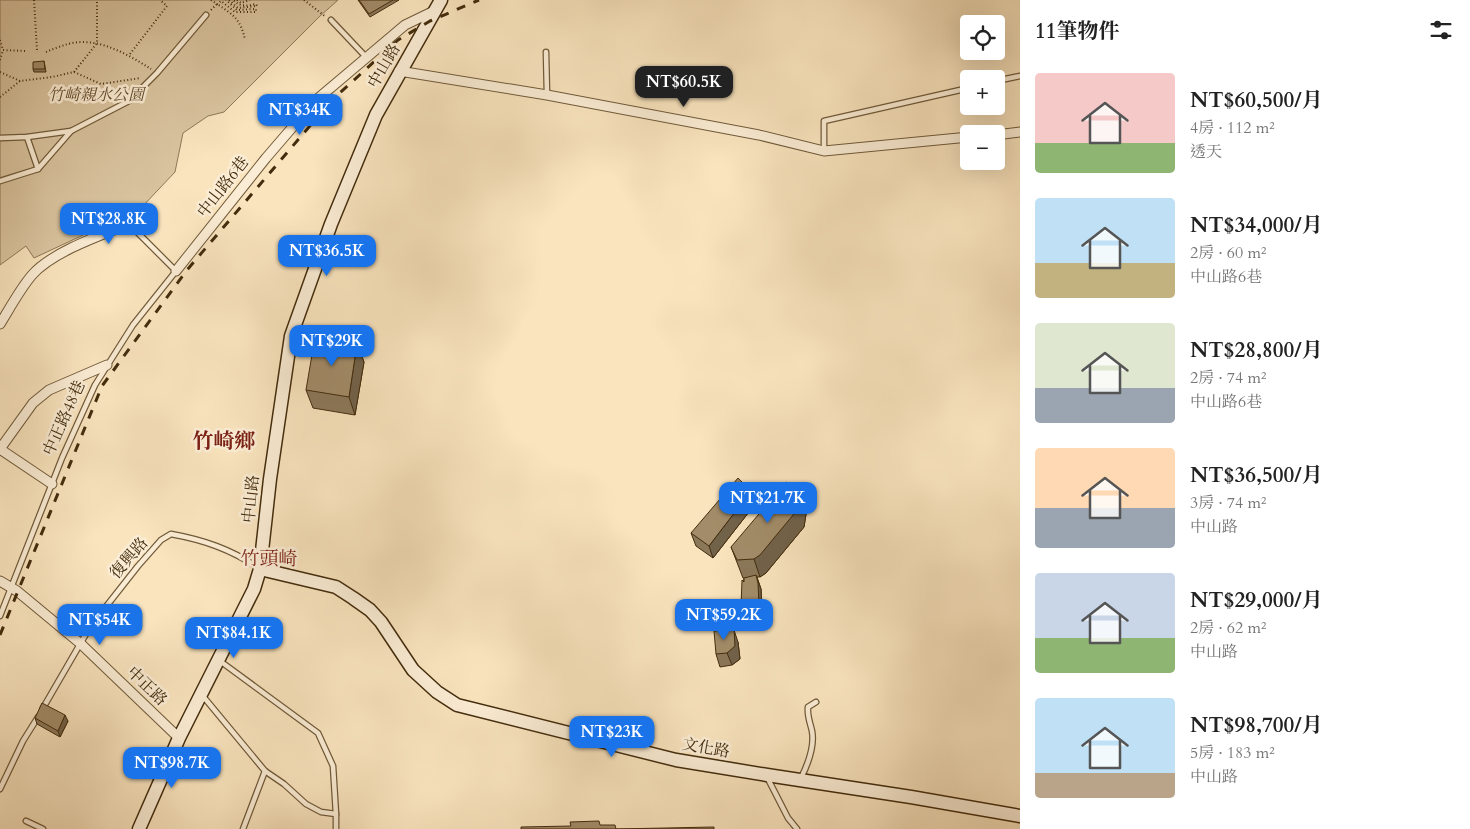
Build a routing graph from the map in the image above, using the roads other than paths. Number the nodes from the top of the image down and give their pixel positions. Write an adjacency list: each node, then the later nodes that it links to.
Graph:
1 (438, 5): 5 (street, 中山路6巷); 6 (street, 中山路)
2 (206, 15): 11 (lane)
3 (331, 20): 5 (lane)
4 (546, 52): 10 (lane)
5 (367, 57): 21 (street, 中山路6巷)
6 (399, 71): 10 (street); 26 (street, 中山路)
7 (1020, 76): 8 (lane)
8 (1005, 79)
9 (960, 90): 17 (lane)
10 (547, 95): 17 (street)
11 (71, 131): 14 (lane); 18 (lane)
12 (1020, 132): 13 (street)
13 (1005, 134)
14 (28, 137): 15 (lane); 18 (lane)
15 (0, 138)
16 (960, 138): 17 (street)
17 (824, 151)
18 (38, 169): 19 (lane)
19 (0, 181)
20 (129, 224): 21 (lane); 22 (street)
21 (176, 271): 23 (lane, 中山路6巷)
22 (0, 324)
23 (106, 365): 24 (street); 25 (lane, 中正路48巷)
24 (0, 449): 25 (street, 中正路48巷)
25 (52, 484): 28 (lane, 中正路48巷)
26 (260, 569): 30 (lane, 復興路); 31 (street, 中山路); 36 (street, 文化路)
27 (0, 581): 28 (street, 中正路)
28 (11, 587): 29 (lane, 中正路48巷); 30 (street, 中正路)
29 (0, 616)
30 (81, 644): 34 (street, 中正路); 38 (lane, 復興路)
31 (218, 660): 32 (street, 中山路); 39 (lane)
32 (201, 694): 34 (street, 中山路); 35 (lane)
33 (816, 702): 37 (lane)
34 (179, 738): 43 (street, 中山路)
35 (265, 770): 39 (lane); 44 (lane)
36 (766, 775): 37 (street, 文化路); 46 (lane)
37 (801, 780): 40 (street, 文化路)
38 (0, 789)
39 (336, 814): 45 (lane)
40 (1020, 816)
41 (26, 821): 42 (lane)
42 (43, 829)
43 (139, 829)
44 (243, 829)
45 (336, 829)
46 (797, 829)

